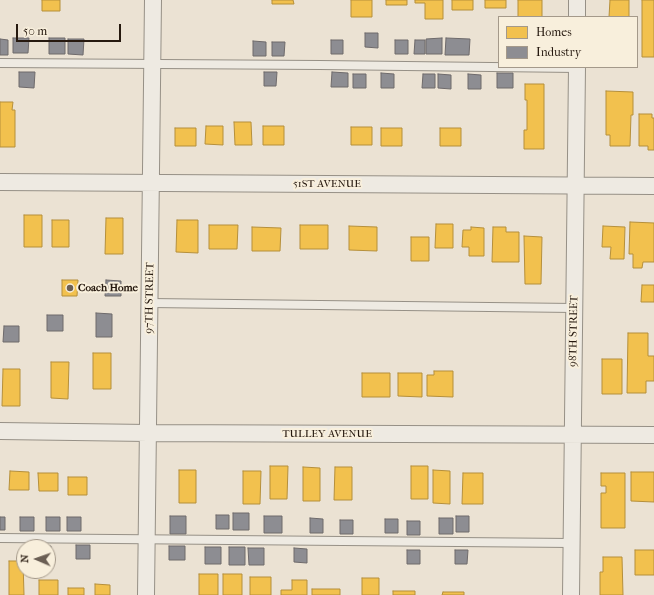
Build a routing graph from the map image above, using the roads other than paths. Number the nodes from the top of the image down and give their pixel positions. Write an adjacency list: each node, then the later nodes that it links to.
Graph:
1 (153, 0): 5 (street, 97TH STREET)
2 (577, 0): 3 (street)
3 (577, 16)
4 (0, 63): 5 (lane)
5 (153, 65): 6 (lane); 9 (street, 97TH STREET)
6 (498, 67)
7 (577, 68): 10 (street, 98TH STREET)
8 (0, 182): 9 (street, 51ST AVENUE)
9 (151, 183): 10 (street, 51ST AVENUE); 12 (street, 97TH STREET)
10 (576, 186): 11 (street, 51ST AVENUE); 13 (street, 98TH STREET)
11 (654, 186)
12 (150, 303): 13 (lane); 15 (street, 97TH STREET)
13 (574, 308): 17 (street, 98TH STREET)
14 (0, 431): 15 (street, TULLEY AVENUE)
15 (148, 434): 17 (street, TULLEY AVENUE); 19 (street, 97TH STREET)
16 (654, 435): 17 (street, TULLEY AVENUE)
17 (573, 436): 20 (street, 98TH STREET)
18 (0, 538): 19 (lane)
19 (147, 540): 20 (lane); 21 (street, 97TH STREET)
20 (572, 543): 22 (street, 98TH STREET)
21 (146, 595)
22 (571, 595)

